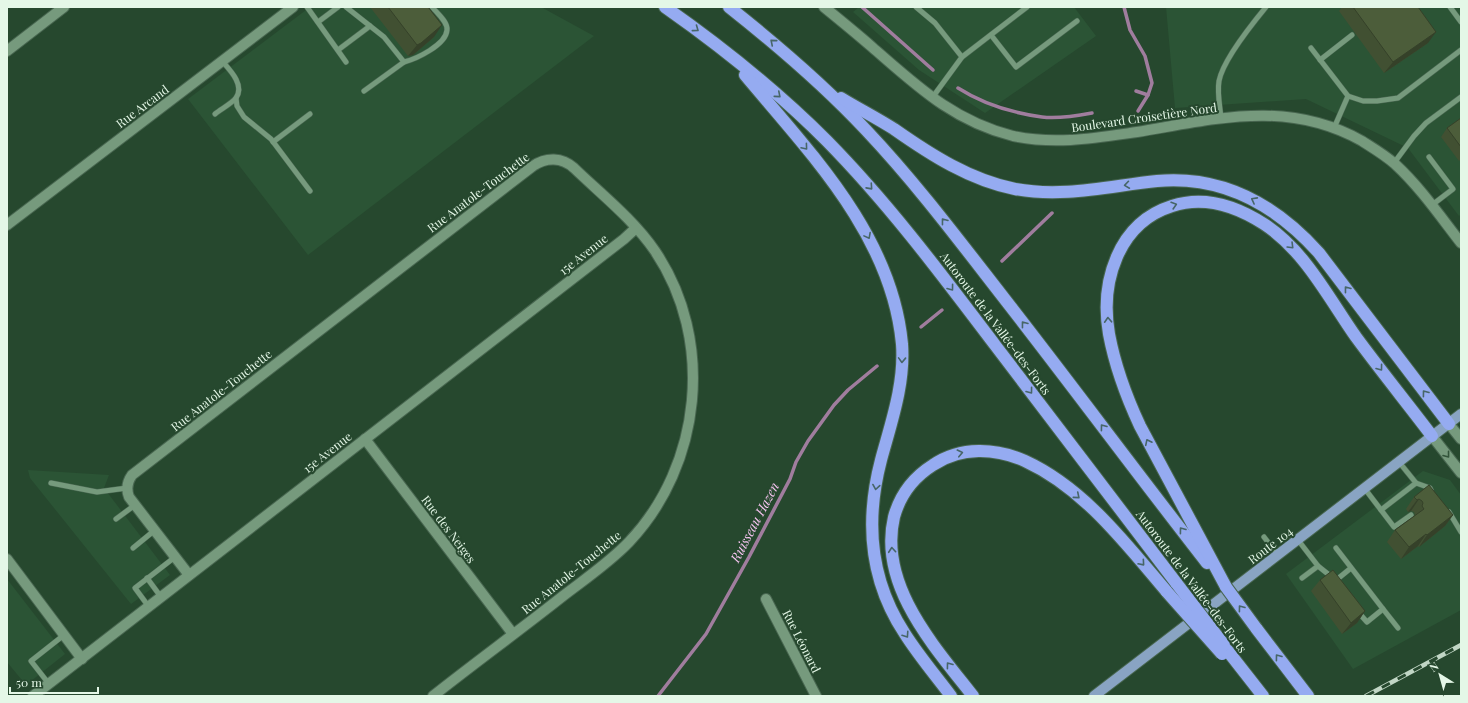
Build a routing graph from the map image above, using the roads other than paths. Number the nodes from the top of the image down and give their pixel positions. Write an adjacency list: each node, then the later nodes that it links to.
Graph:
1 (64, 7): 24 (street)
2 (293, 7): 28 (street, Rue Arcand)
3 (307, 7): 16 (lane)
4 (338, 7): 16 (lane)
5 (346, 7): 18 (lane)
6 (432, 7): 30 (lane)
7 (665, 7): 25 (highway, Autoroute de la Vallée-des-Forts, one-way to 25)
8 (729, 7): 31 (highway, Autoroute de la Vallée-des-Forts, one-way to 8)
9 (824, 7): 36 (street, Boulevard Croisetière Nord)
10 (916, 7): 26 (lane)
11 (1027, 7): 14 (lane)
12 (1266, 7): 39 (lane)
13 (1450, 7): 17 (lane)
14 (1021, 9): 19 (lane)
15 (1077, 21): 19 (lane)
16 (318, 22): 22 (lane)
17 (1461, 22)
18 (370, 26): 22 (lane); 30 (lane)
19 (991, 35): 26 (lane)
20 (1352, 35): 27 (lane)
21 (1311, 48): 27 (lane)
22 (338, 50): 29 (lane)
23 (1461, 50): 33 (lane)
24 (7, 51)
25 (726, 52): 91 (highway, Autoroute de la Vallée-des-Forts, one-way to 91, bridge); 98 (highway, one-way to 98)
26 (962, 57): 36 (lane)
27 (1320, 60): 33 (lane)
28 (222, 61): 35 (lane); 46 (street, Rue Arcand)
29 (346, 62)
30 (404, 62): 32 (lane)
31 (822, 87): 50 (highway, one-way to 31); 75 (highway, Autoroute de la Vallée-des-Forts, one-way to 31)
32 (364, 91)
33 (1348, 96): 40 (lane)
34 (1461, 97): 43 (lane)
35 (236, 98): 37 (lane); 41 (lane)
36 (932, 98): 39 (street, Boulevard Croisetière Nord)
37 (215, 114)
38 (310, 114): 41 (lane)
39 (1221, 118): 40 (street, Boulevard Croisetière Nord)
40 (1334, 128): 43 (street, Boulevard Croisetière Nord)
41 (273, 142): 44 (lane)
42 (1429, 157): 45 (lane)
43 (1394, 163): 45 (street, Boulevard Croisetière Nord)
44 (310, 191)
45 (1432, 205): 48 (street, Boulevard Croisetière Nord)
46 (7, 225)
47 (636, 228): 52 (street, 15e Avenue); 58 (street, Rue Anatole-Touchette); 89 (street, Rue Anatole-Touchette)
48 (1460, 239)
49 (1461, 414): 50 (main road, Route 104)
50 (1449, 424): 51 (main road, Route 104); 53 (street)
51 (1432, 436): 54 (main road, Route 104); 55 (street, one-way to 55); 75 (highway, one-way to 51)
52 (365, 439): 78 (street, 15e Avenue); 89 (street, Rue des Neiges)
53 (1461, 439)
54 (1399, 462): 56 (lane); 59 (main road, Route 104)
55 (1461, 473)
56 (1416, 483): 60 (lane); 63 (lane)
57 (51, 484): 58 (lane)
58 (127, 488): 61 (street)
59 (1365, 489): 63 (lane); 69 (main road, Route 104)
60 (1435, 494)
61 (135, 505): 65 (lane); 66 (street)
62 (1444, 505): 67 (lane)
63 (1381, 510): 64 (lane)
64 (1411, 515)
65 (116, 519)
66 (155, 530): 70 (lane); 73 (street)
67 (1461, 532)
68 (1264, 537): 72 (lane)
69 (1298, 540): 72 (main road, Route 104); 76 (lane)
70 (133, 548)
71 (1336, 548): 77 (lane)
72 (1278, 556): 100 (main road, Route 104)
73 (175, 557): 78 (street); 79 (lane)
74 (7, 560): 90 (street)
75 (1208, 560): 94 (highway, Autoroute de la Vallée-des-Forts, one-way to 75, bridge)
76 (1318, 566): 80 (lane); 81 (lane)
77 (1351, 568): 81 (lane); 87 (lane)
78 (190, 576): 83 (street, 15e Avenue)
79 (147, 578): 83 (lane); 86 (lane)
80 (1302, 578)
81 (1335, 581): 82 (lane)
82 (1339, 587)
83 (161, 597): 86 (street, 15e Avenue)
84 (766, 599): 97 (street, Rue Léonard)
85 (1353, 605): 87 (lane)
86 (149, 607): 92 (street, 15e Avenue)
87 (1383, 609): 88 (lane)
88 (1398, 628)
89 (513, 634): 96 (street, Rue Anatole-Touchette)
90 (64, 635): 92 (street); 93 (lane)
91 (1224, 652): 99 (highway, one-way to 91, bridge); 101 (highway); 102 (highway, Autoroute de la Vallée-des-Forts)
92 (82, 658): 93 (street, 15e Avenue)
93 (49, 684): 95 (street, 15e Avenue)
94 (1305, 691)
95 (33, 696)
96 (433, 696)
97 (816, 696)
98 (951, 696)
99 (973, 696)
100 (1094, 696)
101 (1258, 696)
102 (1263, 696)

